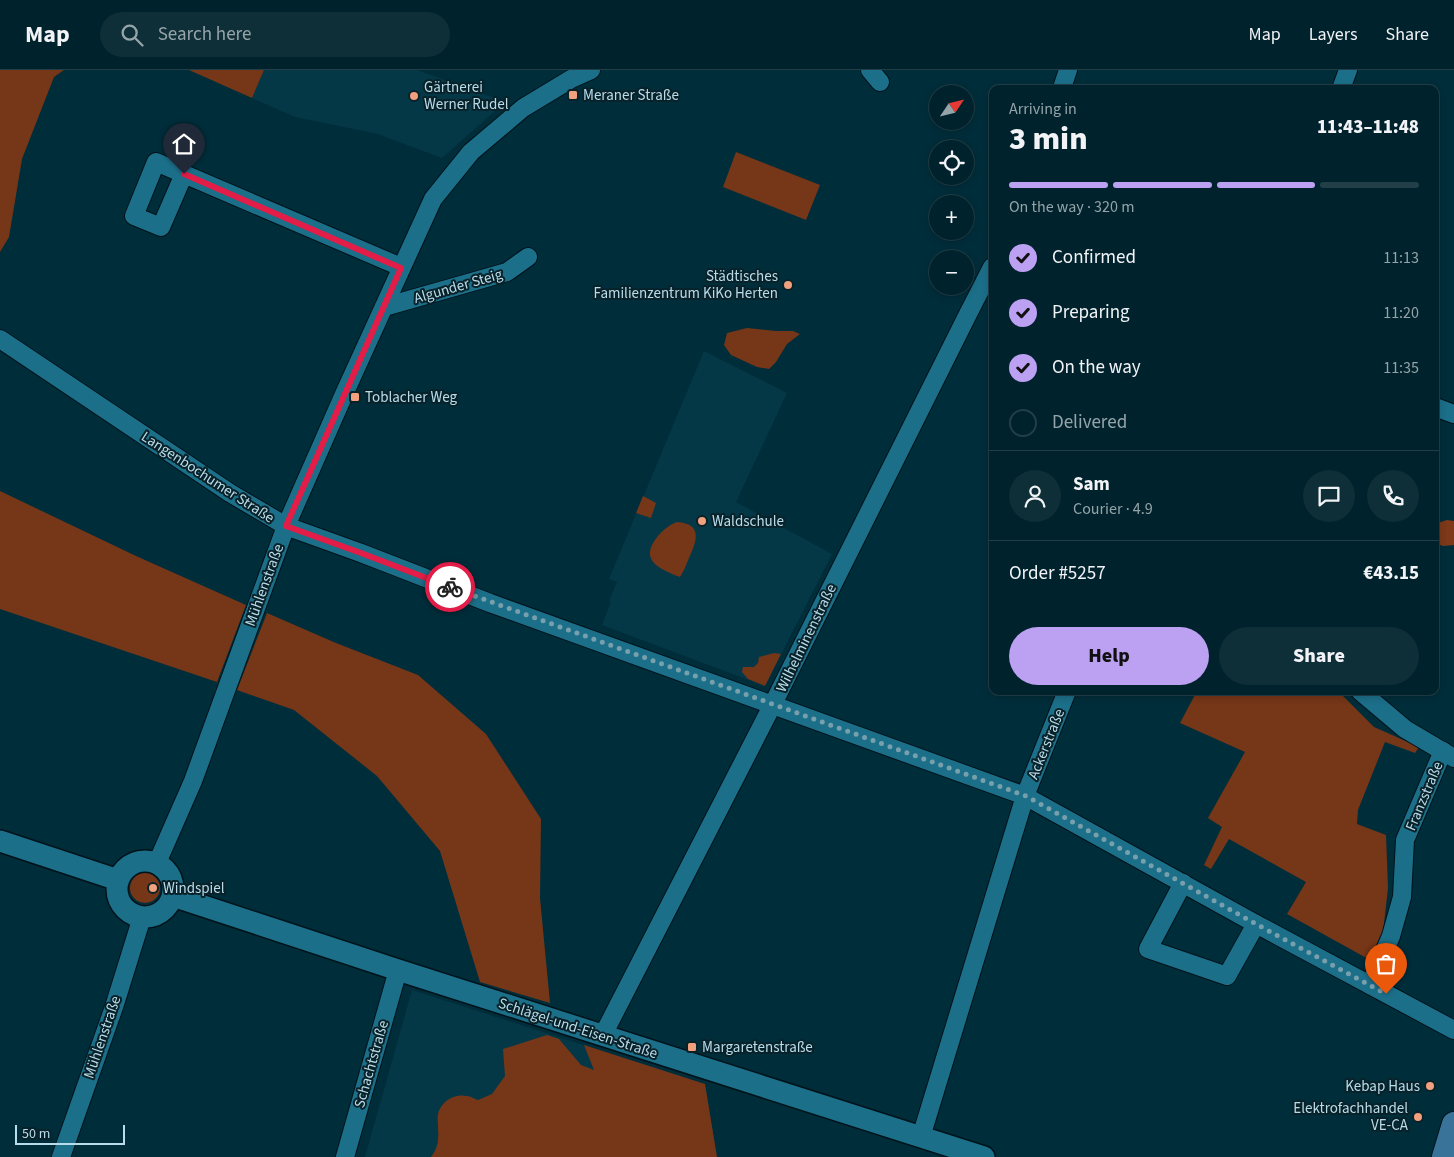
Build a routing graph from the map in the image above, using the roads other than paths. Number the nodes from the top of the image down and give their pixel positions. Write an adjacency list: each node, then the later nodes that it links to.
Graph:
1 (1068, 70): 4 (street)
2 (1348, 70): 5 (street)
3 (584, 72): 8 (street, Mühlenstraße)
4 (1063, 85)
5 (1342, 85)
6 (184, 174): 8 (street)
7 (528, 257): 10 (street, Algunder Steig)
8 (401, 268): 10 (street, Mühlenstraße)
9 (989, 273): 17 (street, Wilhelminenstraße)
10 (384, 307): 14 (street, Mühlenstraße)
11 (0, 339): 14 (street, Langenbochumer Straße)
12 (1439, 408): 13 (street)
13 (1454, 414)
14 (286, 526): 17 (street, Langenbochumer Straße); 21 (street, Mühlenstraße)
15 (1065, 695): 19 (street, Ackerstraße)
16 (1365, 695): 18 (street, Franzstraße)
17 (773, 704): 19 (street, Langenbochumer Straße); 30 (street, Wilhelminenstraße)
18 (1449, 755): 28 (street, Franzstraße)
19 (1026, 796): 23 (street, Langenbochumer Straße); 32 (street)
20 (0, 841): 22 (street)
21 (157, 863): 22 (street); 24 (street)
22 (118, 880): 25 (street)
23 (1183, 884): 26 (street, Langenbochumer Straße); 26 (street)
24 (172, 896): 25 (street); 27 (street, Schlägel-und-Eisen-Straße)
25 (142, 917): 33 (street, Mühlenstraße)
26 (1256, 924): 28 (street, Langenbochumer Straße)
27 (398, 970): 30 (street, Schlägel-und-Eisen-Straße); 34 (street, Schachtstraße)
28 (1370, 985): 29 (street, Langenbochumer Straße)
29 (1454, 1030)
30 (602, 1035): 32 (street, Schlägel-und-Eisen-Straße)
31 (1454, 1124): 36 (main road)
32 (921, 1137): 35 (street, Schlägel-und-Eisen-Straße)
33 (61, 1157)
34 (345, 1157)
35 (984, 1157)
36 (1444, 1157)

